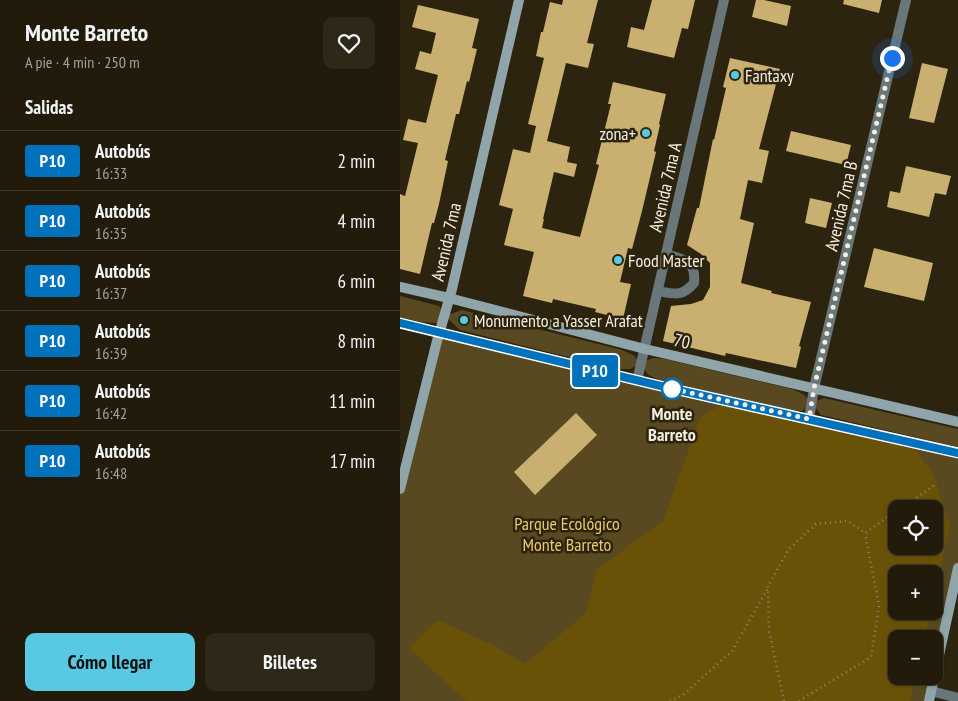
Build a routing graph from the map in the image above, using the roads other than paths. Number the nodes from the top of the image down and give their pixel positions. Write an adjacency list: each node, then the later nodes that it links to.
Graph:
1 (519, 0): 7 (main road, Avenida 7ma)
2 (724, 0): 4 (street, Avenida 7ma A)
3 (906, 0): 12 (street, Avenida 7ma B)
4 (666, 254): 6 (street, Avenida 7ma A); 6 (street)
5 (400, 287): 7 (main road, 70)
6 (658, 291): 10 (street, Avenida 7ma A)
7 (449, 298): 9 (main road, Avenida 7ma); 10 (main road, 70)
8 (400, 323): 9 (main road)
9 (440, 332): 11 (main road); 16 (main road, Avenida 7ma)
10 (645, 349): 11 (street, Avenida 7ma A); 12 (main road, 70)
11 (637, 381): 13 (main road)
12 (814, 388): 13 (street, Avenida 7ma B); 14 (main road, 70)
13 (809, 419): 15 (main road)
14 (958, 422)
15 (958, 453)
16 (400, 490)
17 (958, 568): 18 (main road)
18 (930, 696): 19 (street)
19 (958, 698)

